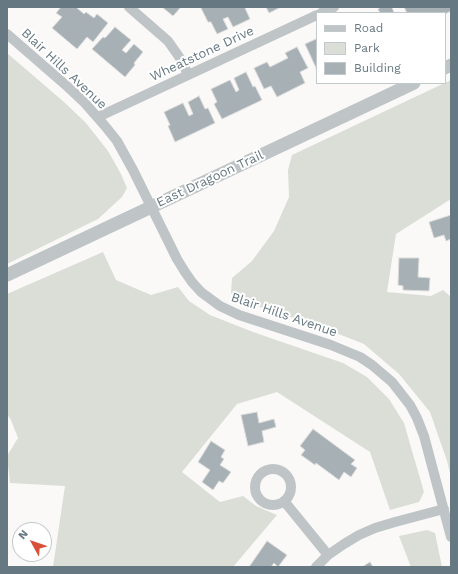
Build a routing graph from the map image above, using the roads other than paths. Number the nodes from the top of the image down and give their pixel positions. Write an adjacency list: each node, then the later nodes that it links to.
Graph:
1 (129, 7): 6 (street)
2 (334, 7): 3 (street)
3 (323, 12)
4 (316, 15): 6 (street, Wheatstone Drive)
5 (7, 34): 8 (street, Blair Hills Avenue)
6 (188, 75): 8 (street, Wheatstone Drive)
7 (412, 84): 9 (street, East Dragoon Trail)
8 (98, 117): 9 (street, Blair Hills Avenue)
9 (152, 206): 10 (street, East Dragoon Trail); 12 (street, Blair Hills Avenue)
10 (7, 275)
11 (284, 501): 14 (street)
12 (444, 509): 13 (street, Blair Hills Avenue); 14 (street)
13 (451, 537)
14 (328, 555): 15 (street)
15 (316, 567)

